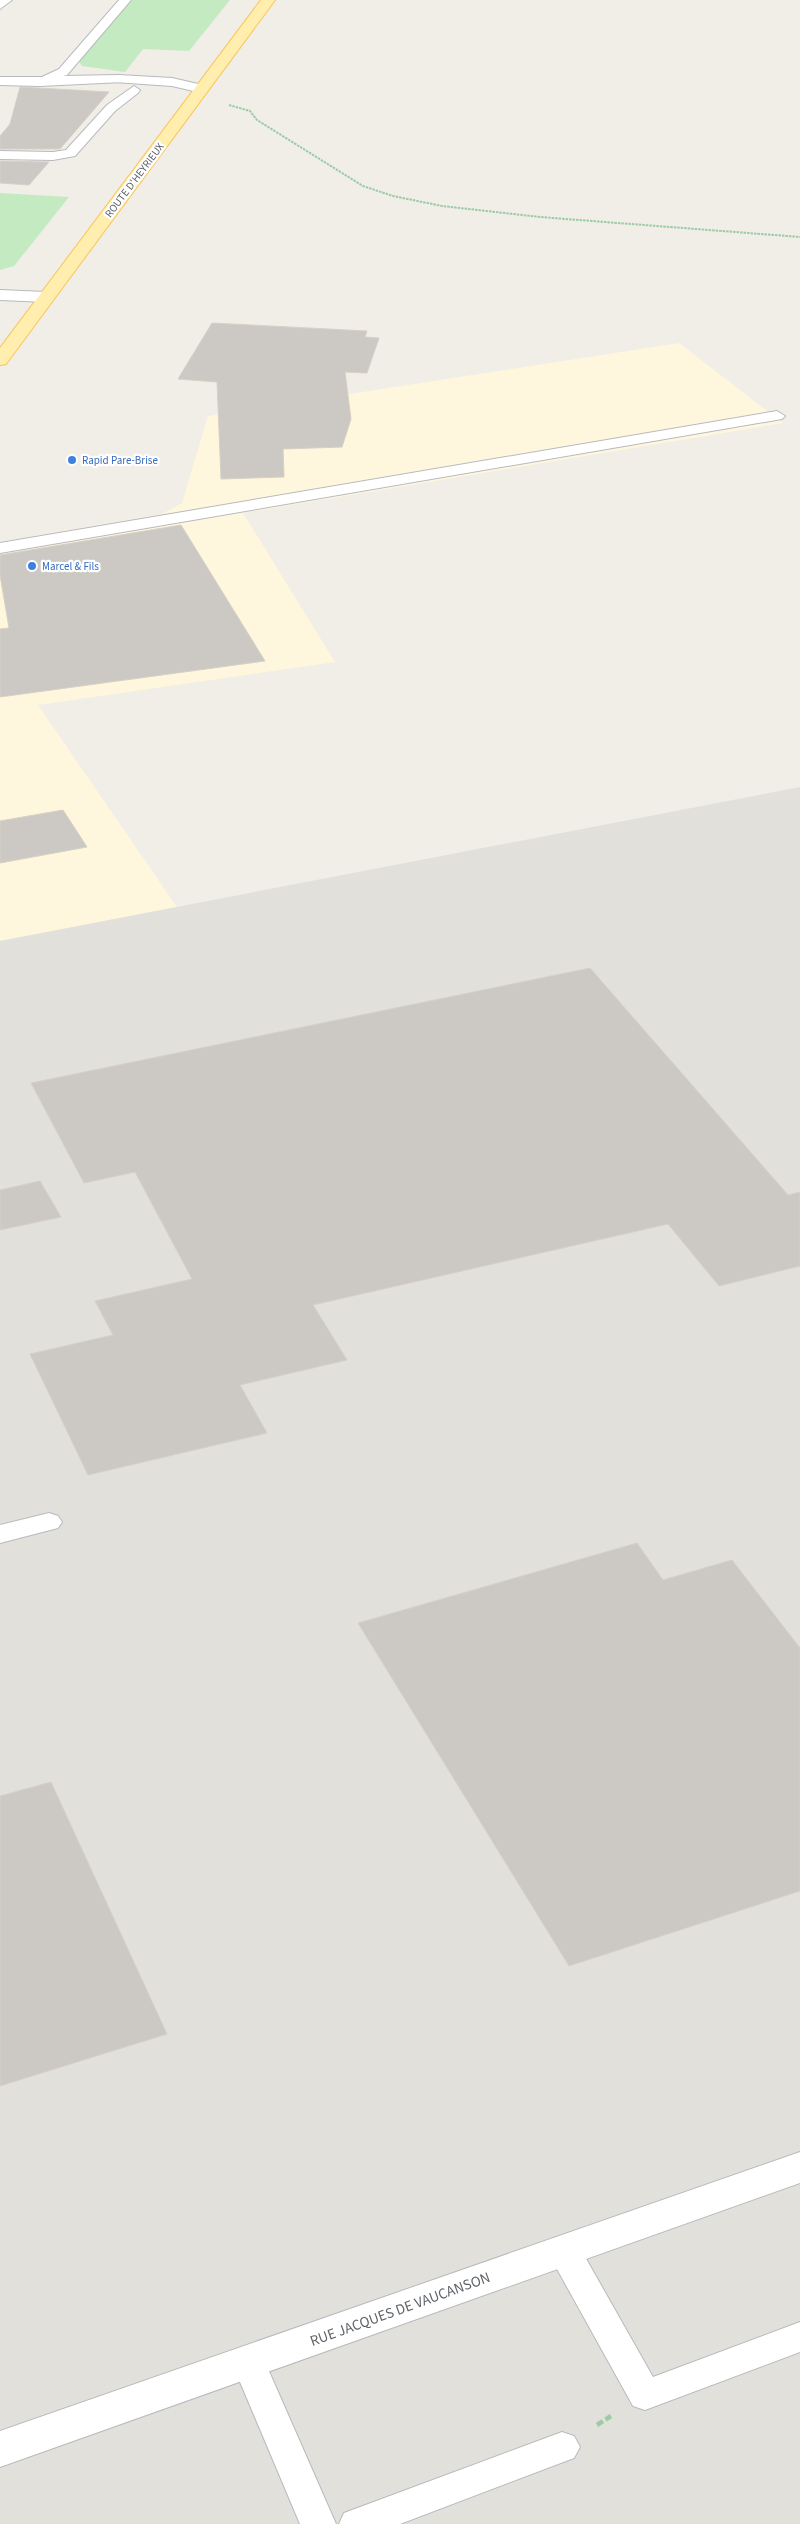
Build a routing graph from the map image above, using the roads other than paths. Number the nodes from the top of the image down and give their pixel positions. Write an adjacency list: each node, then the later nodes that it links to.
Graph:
1 (6, 0): 4 (lane)
2 (125, 0): 6 (lane)
3 (268, 0): 10 (main road, ROUTE D'HEYRIEUX)
4 (0, 6)
5 (119, 80): 6 (lane); 7 (street)
6 (40, 82): 8 (lane)
7 (172, 82): 9 (street); 10 (street)
8 (3, 84)
9 (134, 90): 11 (lane)
10 (198, 95): 13 (main road, ROUTE D'HEYRIEUX)
11 (0, 155)
12 (0, 295): 13 (street)
13 (46, 297): 14 (main road, ROUTE D'HEYRIEUX)
14 (0, 360)
15 (777, 416): 16 (lane)
16 (0, 548)
17 (49, 1522): 18 (lane)
18 (0, 1534)
19 (800, 2167): 20 (street, RUE JACQUES DE VAUCANSON)
20 (564, 2251): 21 (lane); 22 (street, RUE JACQUES DE VAUCANSON)
21 (800, 2337)
22 (249, 2363): 24 (street, RUE JACQUES DE VAUCANSON); 25 (lane)
23 (562, 2447): 26 (lane)
24 (0, 2449)
25 (318, 2524)
26 (356, 2524)

